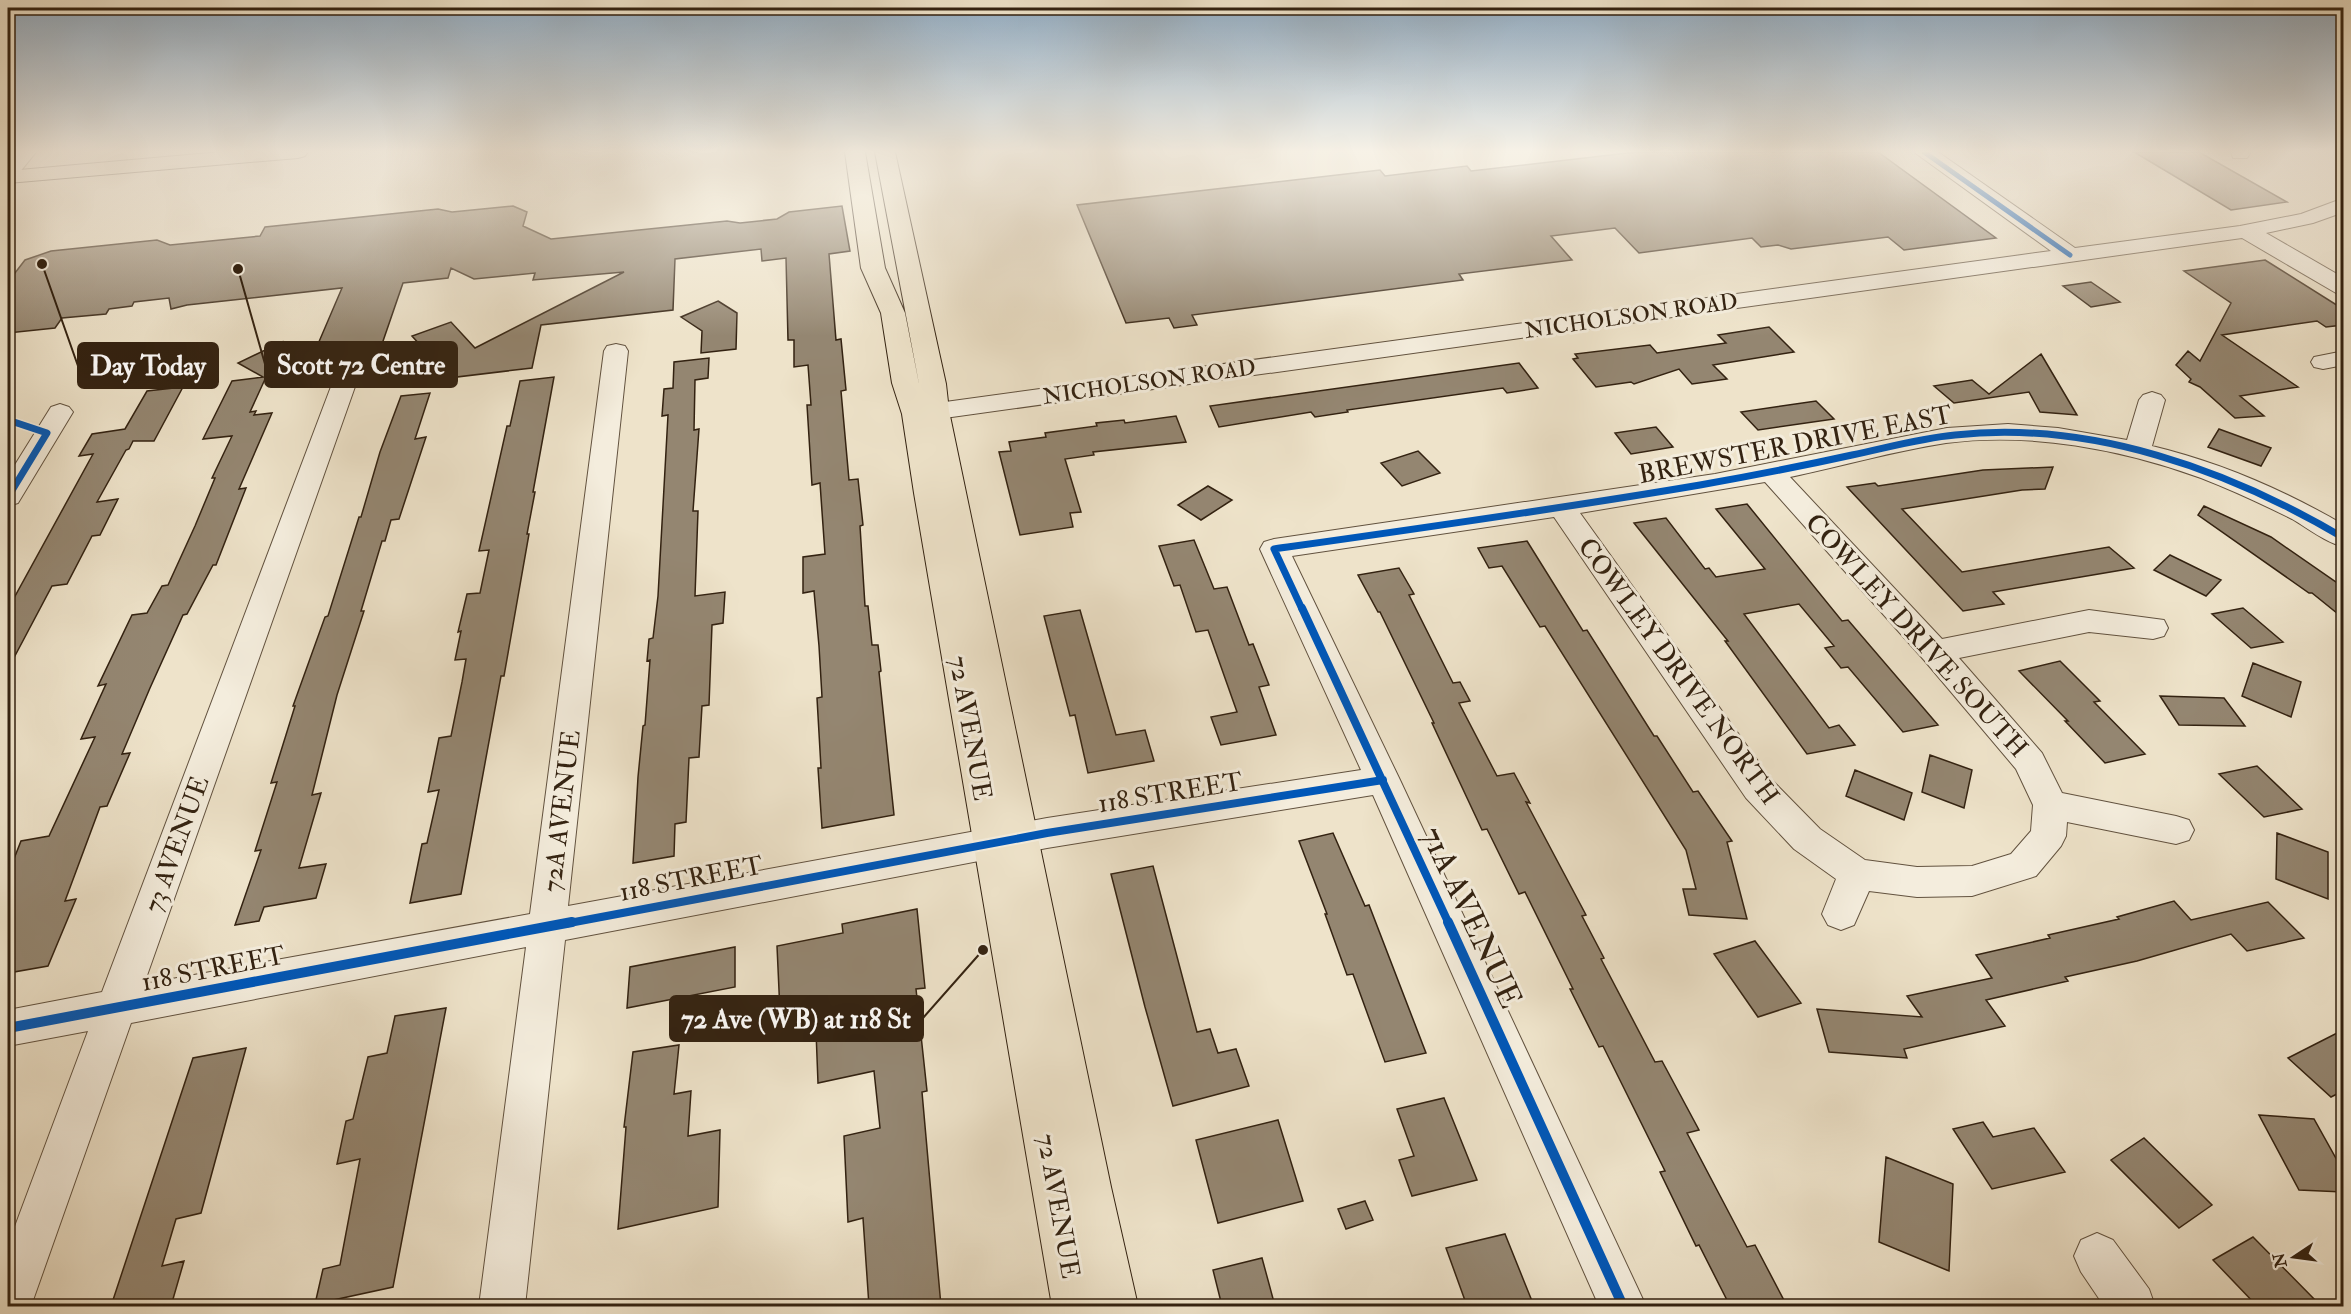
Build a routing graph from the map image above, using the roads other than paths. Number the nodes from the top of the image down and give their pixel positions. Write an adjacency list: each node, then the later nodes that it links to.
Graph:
1 (864, 213): 14 (main road, 72 AVENUE)
2 (881, 213): 8 (main road)
3 (898, 213): 8 (main road, 72 AVENUE)
4 (2011, 213): 7 (street)
5 (2320, 213): 6 (street, NICHOLSON ROAD)
6 (2246, 231): 7 (street, NICHOLSON ROAD); 9 (street)
7 (2070, 255): 14 (street, NICHOLSON ROAD)
8 (907, 259): 14 (main road, 72 AVENUE)
9 (2343, 288)
10 (616, 351): 30 (street, 72A AVENUE)
11 (344, 381): 31 (street, 73 AVENUE)
12 (2152, 400): 15 (street)
13 (60, 412): 17 (street)
14 (926, 412): 26 (main road, 72 AVENUE)
15 (2137, 450): 16 (street, BREWSTER DRIVE EAST); 19 (street, BREWSTER DRIVE EAST)
16 (1772, 473): 18 (street, BREWSTER DRIVE EAST); 22 (street, COWLEY DRIVE SOUTH)
17 (8, 497)
18 (1562, 508): 20 (street, BREWSTER DRIVE EAST); 28 (street, COWLEY DRIVE NORTH)
19 (2343, 538)
20 (1274, 549): 23 (street, 71A AVENUE)
21 (2153, 628): 22 (street)
22 (1935, 652): 24 (street, COWLEY DRIVE SOUTH)
23 (1383, 780): 26 (street, 118 STREET); 38 (street, 71A AVENUE)
24 (2050, 805): 25 (street); 27 (street, COWLEY DRIVE SOUTH)
25 (2176, 830)
26 (1006, 841): 30 (street, 118 STREET); 36 (main road, 72 AVENUE); 37 (main road, 72 AVENUE)
27 (2023, 865): 28 (street, COWLEY DRIVE NORTH)
28 (1857, 874): 29 (street)
29 (1841, 914)
30 (547, 926): 31 (street, 118 STREET); 35 (street, 72A AVENUE)
31 (117, 1007): 32 (street, 118 STREET); 34 (street, 73 AVENUE)
32 (8, 1028)
33 (2097, 1256): 39 (street)
34 (8, 1306)
35 (502, 1306)
36 (1077, 1306)
37 (1114, 1306)
38 (1623, 1306)
39 (2132, 1306)

